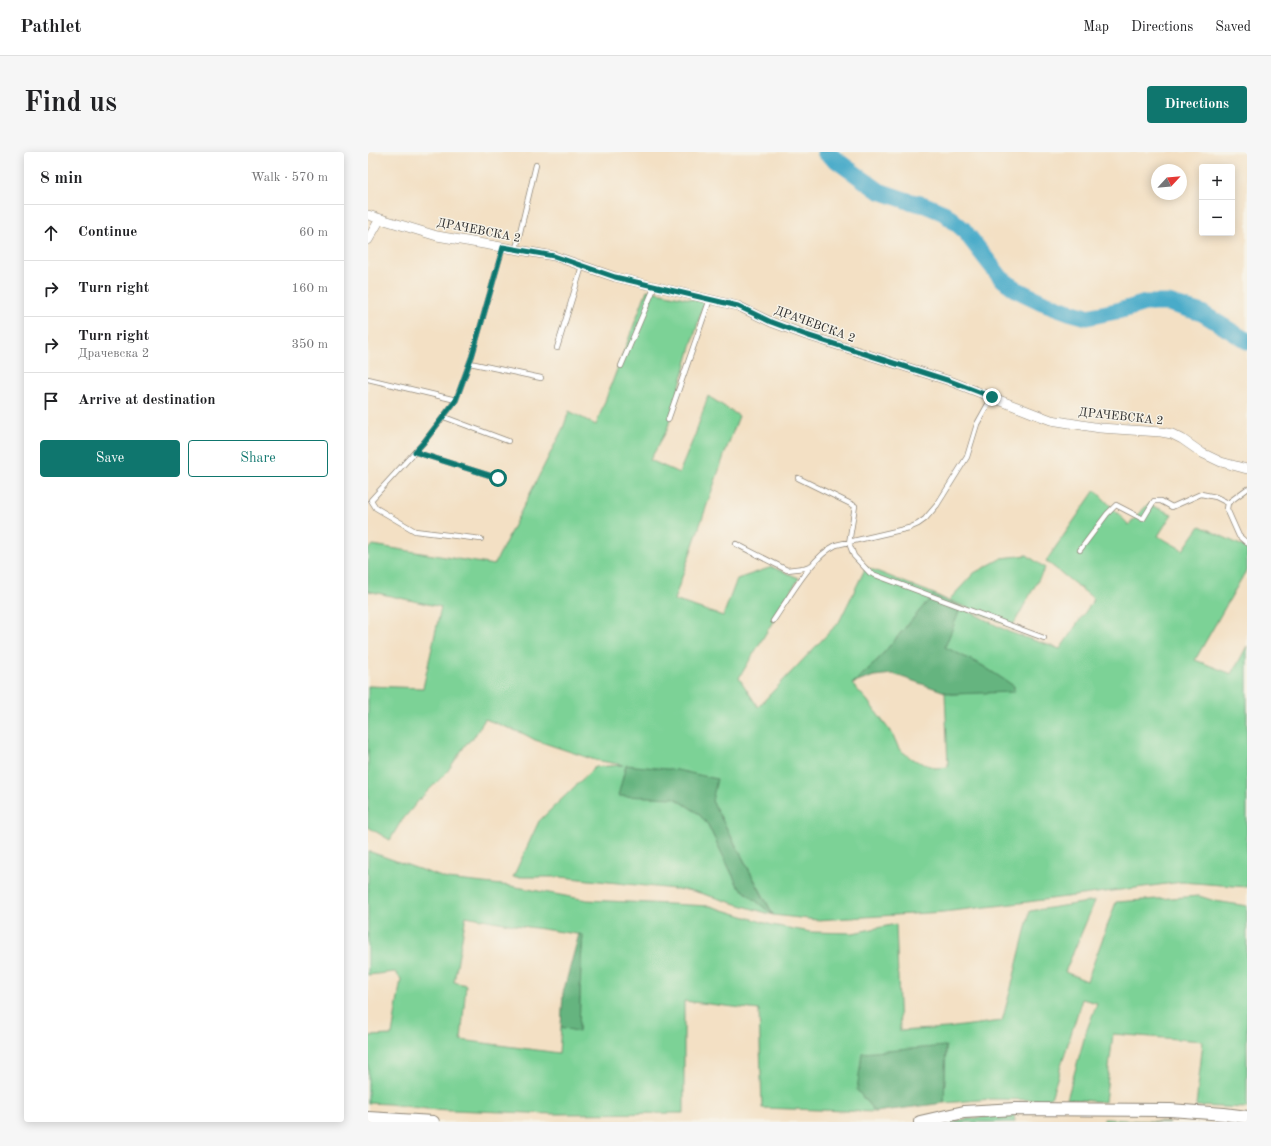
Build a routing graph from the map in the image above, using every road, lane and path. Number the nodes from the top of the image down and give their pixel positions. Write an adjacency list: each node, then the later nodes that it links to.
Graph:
1 (536, 165): 6 (lane)
2 (368, 215): 3 (street, ДРАЧЕВСКА 2)
3 (380, 219): 4 (street); 5 (street, ДРАЧЕВСКА 2)
4 (368, 240)
5 (503, 247): 6 (street, ДРАЧЕВСКА 2); 11 (lane)
6 (516, 249): 7 (street, ДРАЧЕВСКА 2)
7 (582, 266): 8 (street, ДРАЧЕВСКА 2); 10 (lane)
8 (655, 286): 9 (street, ДРАЧЕВСКА 2); 12 (lane)
9 (710, 299): 15 (street, ДРАЧЕВСКА 2); 18 (lane)
10 (556, 348)
11 (470, 363): 13 (lane); 16 (lane)
12 (621, 366)
13 (541, 378)
14 (368, 379): 16 (lane)
15 (992, 397): 21 (street, ДРАЧЕВСКА 2); 27 (lane)
16 (456, 400): 17 (lane)
17 (444, 417): 19 (lane); 20 (lane)
18 (668, 420)
19 (508, 441)
20 (415, 452): 22 (lane); 26 (lane)
21 (1247, 469)
22 (498, 478)
23 (798, 478): 27 (lane)
24 (1247, 489): 25 (lane)
25 (1228, 503): 28 (lane); 30 (lane)
26 (481, 539)
27 (849, 543): 31 (lane); 33 (lane)
28 (1247, 543)
29 (736, 544): 31 (lane)
30 (1080, 550)
31 (812, 565): 32 (lane)
32 (773, 621)
33 (1044, 638)
34 (1247, 1117): 37 (street)
35 (368, 1118): 36 (street)
36 (433, 1122)
37 (920, 1122)

